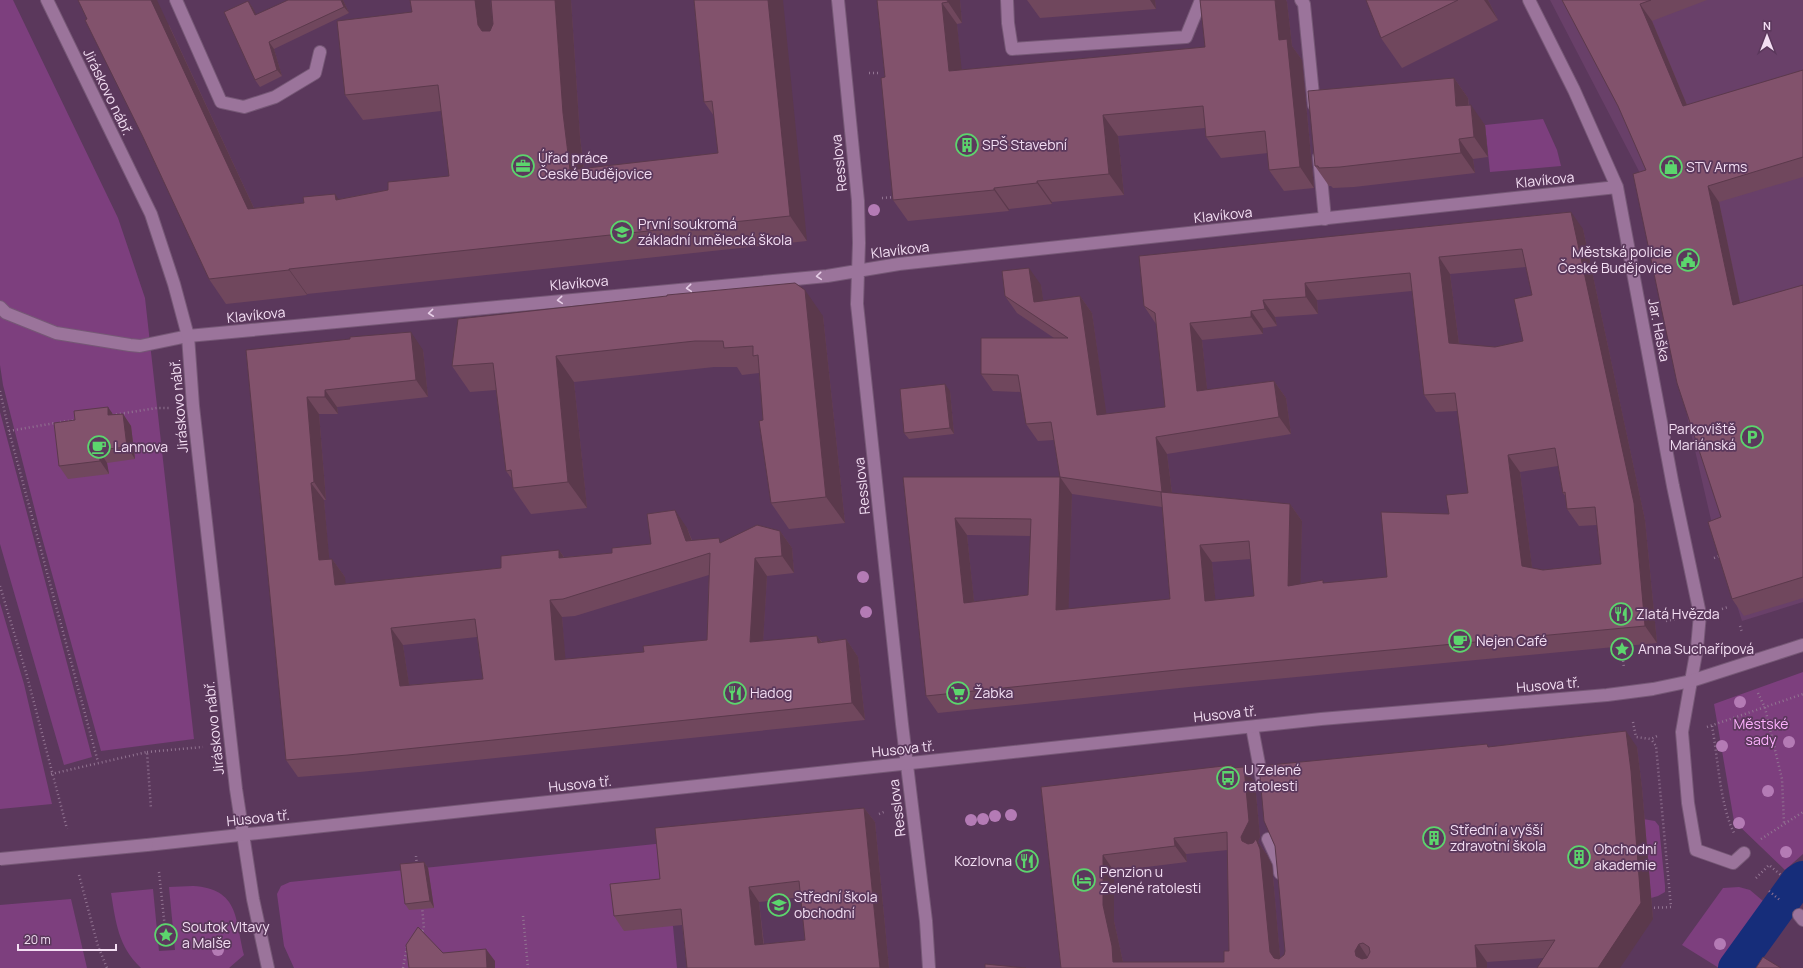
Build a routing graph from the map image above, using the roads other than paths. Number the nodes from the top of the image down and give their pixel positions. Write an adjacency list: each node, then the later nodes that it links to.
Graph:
1 (47, 0): 15 (street, Jiráskovo nábř.)
2 (176, 0): 8 (street)
3 (838, 0): 13 (street, Resslova)
4 (1007, 0): 5 (street)
5 (1201, 0)
6 (1301, 0): 9 (street)
7 (1529, 0): 11 (street, Jar. Haška)
8 (320, 52)
9 (1315, 119)
10 (1318, 142): 12 (street)
11 (1616, 188): 12 (street, Klavíkova); 17 (street, Jar. Haška)
12 (1325, 219): 13 (street, Klavíkova)
13 (858, 271): 15 (street, Klavíkova, one-way to 15); 19 (street, Resslova)
14 (0, 307): 15 (street, Klavíkova)
15 (188, 336): 22 (street, Jiráskovo nábř.)
16 (1803, 644): 17 (street, Husova tř.)
17 (1691, 681): 18 (street, Husova tř.); 25 (street, Jar. Haška)
18 (1252, 727): 19 (street, Husova tř.); 20 (street)
19 (907, 763): 22 (street, Husova tř.); 29 (street, Resslova)
20 (1263, 790)
21 (1267, 825): 23 (street)
22 (243, 835): 26 (street, Husova tř., bridge); 28 (street, Jiráskovo nábř.)
23 (1268, 839): 24 (street); 27 (street)
24 (1260, 854)
25 (1744, 854)
26 (0, 859)
27 (1281, 886)
28 (268, 968)
29 (929, 968)

